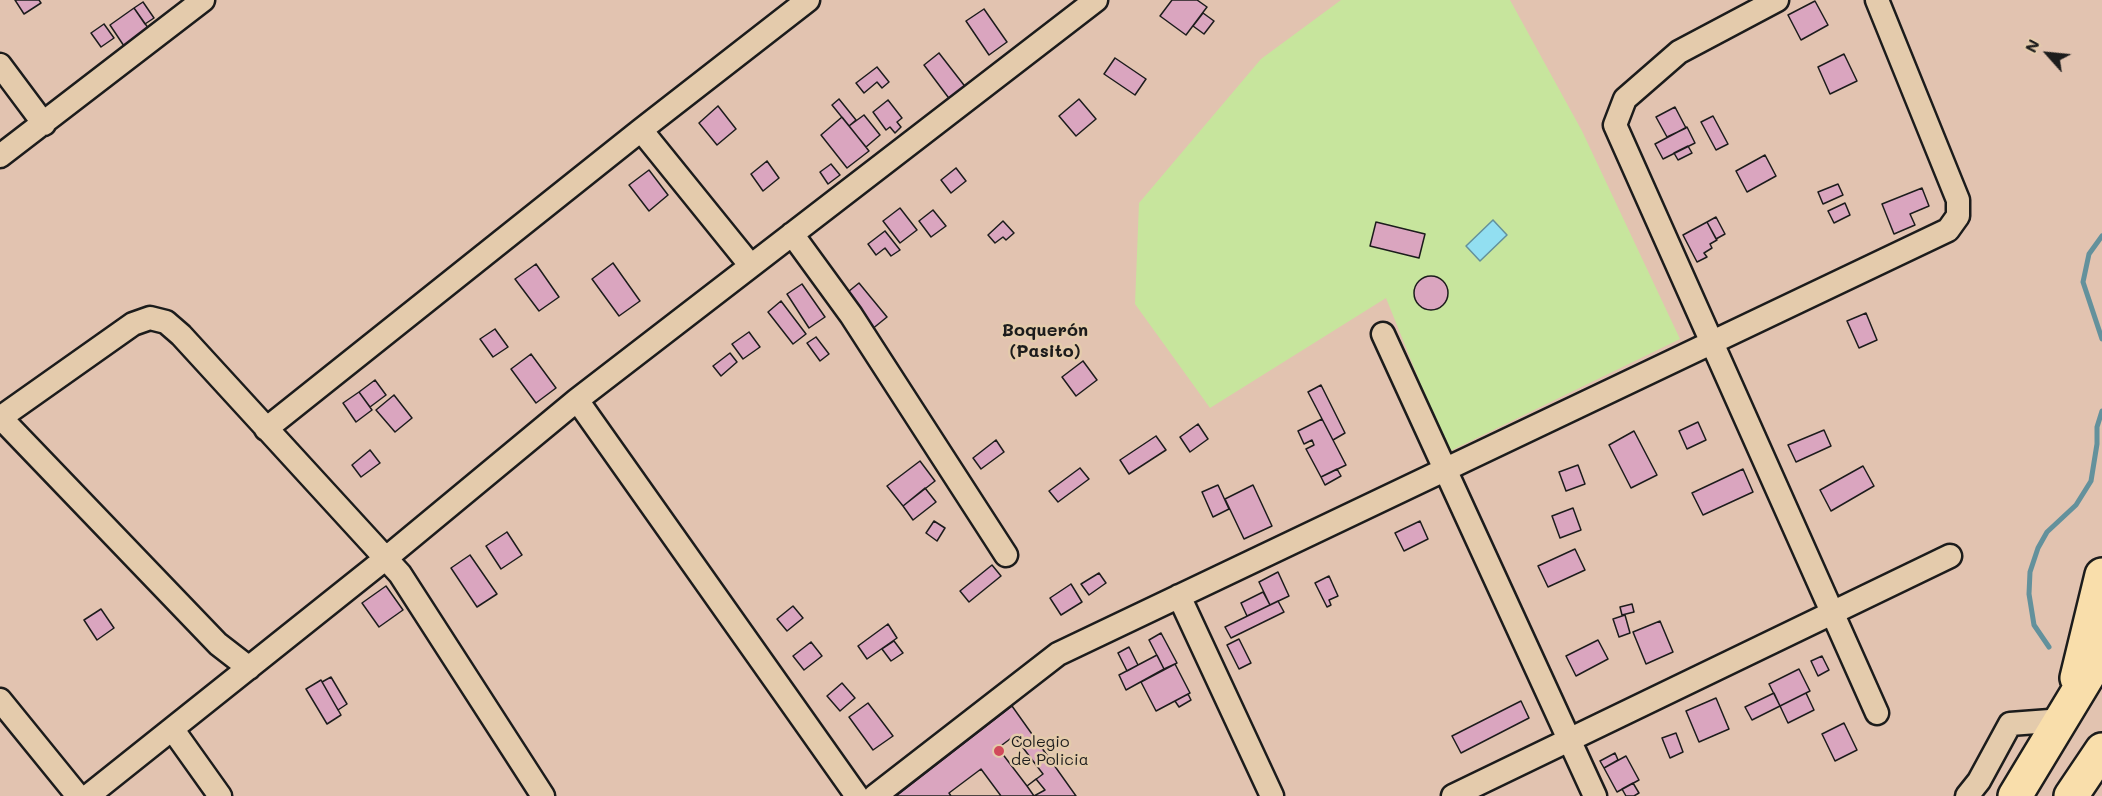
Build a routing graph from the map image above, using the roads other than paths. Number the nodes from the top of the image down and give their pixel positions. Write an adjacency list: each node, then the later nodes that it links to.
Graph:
1 (203, 0): 6 (street)
2 (808, 0): 9 (street)
3 (1096, 0): 11 (street)
4 (1777, 0): 14 (street)
5 (1877, 0): 14 (street)
6 (174, 9): 8 (street)
7 (0, 65): 8 (street)
8 (44, 124): 10 (street)
9 (641, 130): 12 (street); 17 (street)
10 (0, 156)
11 (792, 234): 12 (street); 19 (street)
12 (751, 266): 15 (street)
13 (1383, 334): 18 (street)
14 (1711, 343): 18 (street); 24 (street)
15 (577, 400): 21 (street); 37 (street)
16 (0, 418): 17 (street); 26 (street)
17 (266, 429): 21 (street)
18 (1445, 470): 23 (street); 31 (street)
19 (1006, 555)
20 (1950, 556): 24 (street)
21 (385, 559): 26 (street); 36 (street)
22 (2102, 575): 28 (highway)
23 (1179, 596): 38 (street); 39 (street)
24 (1832, 613): 29 (street); 31 (street)
25 (2102, 652): 28 (highway)
26 (249, 668): 30 (street)
27 (0, 700): 33 (street)
28 (2067, 711): 42 (street); 43 (highway)
29 (1877, 713)
30 (172, 730): 34 (street); 35 (street)
31 (1569, 740): 40 (street); 41 (street)
32 (2102, 750): 44 (highway)
33 (78, 796)
34 (88, 796)
35 (220, 796)
36 (543, 796)
37 (857, 796)
38 (875, 796)
39 (1272, 796)
40 (1453, 796)
41 (1595, 796)
42 (1967, 796)
43 (2014, 796)
44 (2071, 796)

